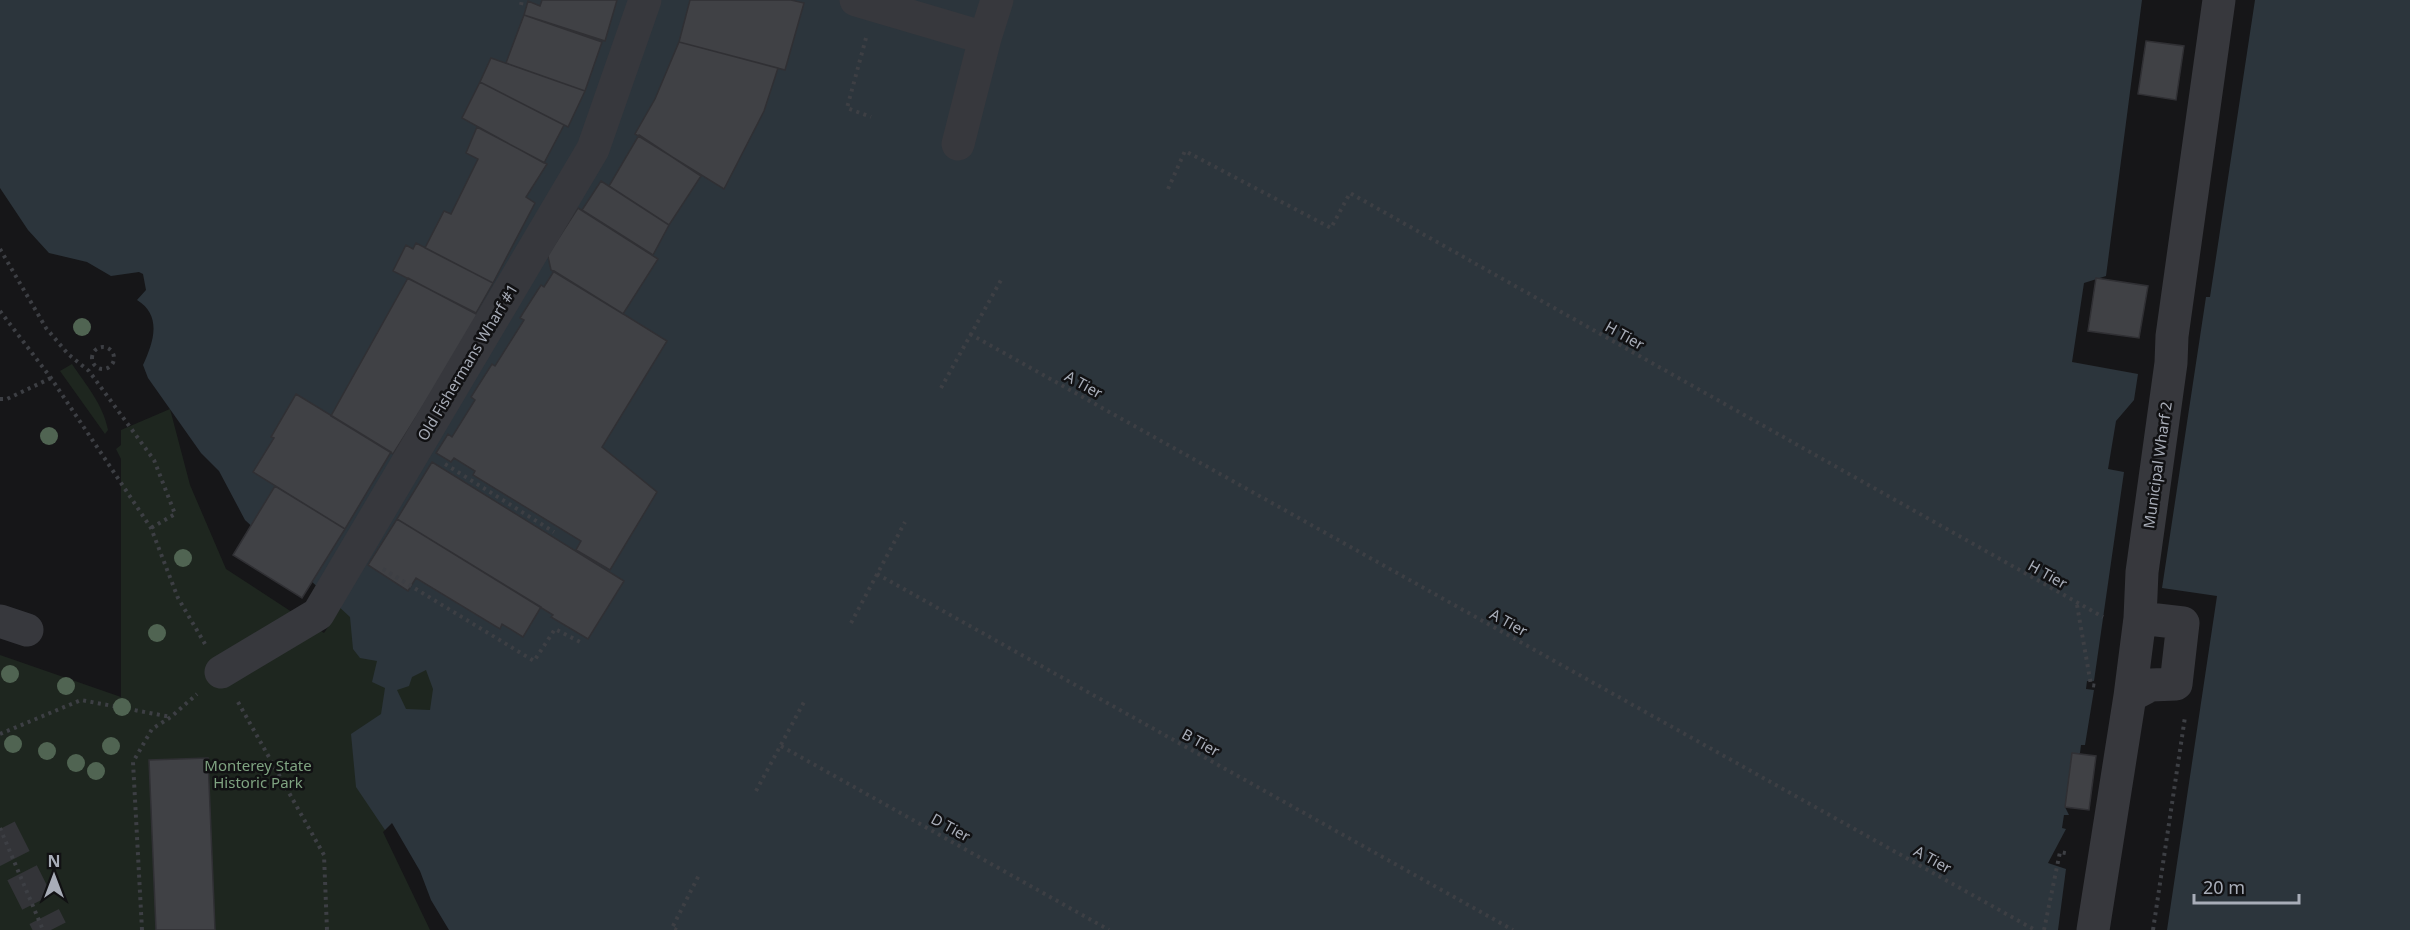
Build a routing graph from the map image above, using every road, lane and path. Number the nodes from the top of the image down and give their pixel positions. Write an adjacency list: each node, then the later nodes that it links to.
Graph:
1 (645, 0): 18 (street, Old Fishermans Wharf #1)
2 (997, 0): 5 (street)
3 (2219, 0): 26 (street, Municipal Wharf 2)
4 (865, 3): 5 (street); 6 (path)
5 (985, 38): 7 (street)
6 (871, 117)
7 (958, 144)
8 (1168, 189): 24 (path, H Tier)
9 (0, 249): 14 (path)
10 (1000, 280): 12 (path)
11 (0, 311): 15 (path)
12 (970, 334): 16 (path); 47 (path, A Tier)
13 (94, 366): 13 (path); 14 (path)
14 (89, 371): 20 (path)
15 (51, 378): 17 (path); 20 (path)
16 (941, 388)
17 (0, 399)
18 (417, 447): 21 (path); 22 (street, Old Fishermans Wharf #1)
19 (905, 522): 23 (path)
20 (151, 528): 29 (path)
21 (554, 532)
22 (354, 552): 28 (path); 29 (street, Old Fishermans Wharf #1)
23 (877, 574): 27 (path); 46 (path, B Tier)
24 (2077, 604): 25 (path, H Tier); 30 (path)
25 (2103, 617)
26 (2140, 618): 31 (street, Municipal Wharf 2); 31 (street)
27 (851, 623)
28 (582, 643)
29 (221, 672): 34 (path); 43 (path)
30 (2091, 685)
31 (2130, 696): 49 (street, Municipal Wharf 2)
32 (804, 702): 36 (path)
33 (2186, 712): 50 (path)
34 (171, 717): 35 (path); 42 (path)
35 (0, 734)
36 (781, 746): 37 (path); 45 (path, D Tier)
37 (756, 791)
38 (0, 828): 41 (path)
39 (2060, 852): 48 (path)
40 (699, 875): 44 (path)
41 (43, 930)
42 (142, 930)
43 (327, 930)
44 (677, 930)
45 (1109, 930)
46 (1513, 930)
47 (2035, 930)
48 (2044, 930)
49 (2093, 930)
50 (2153, 930)

